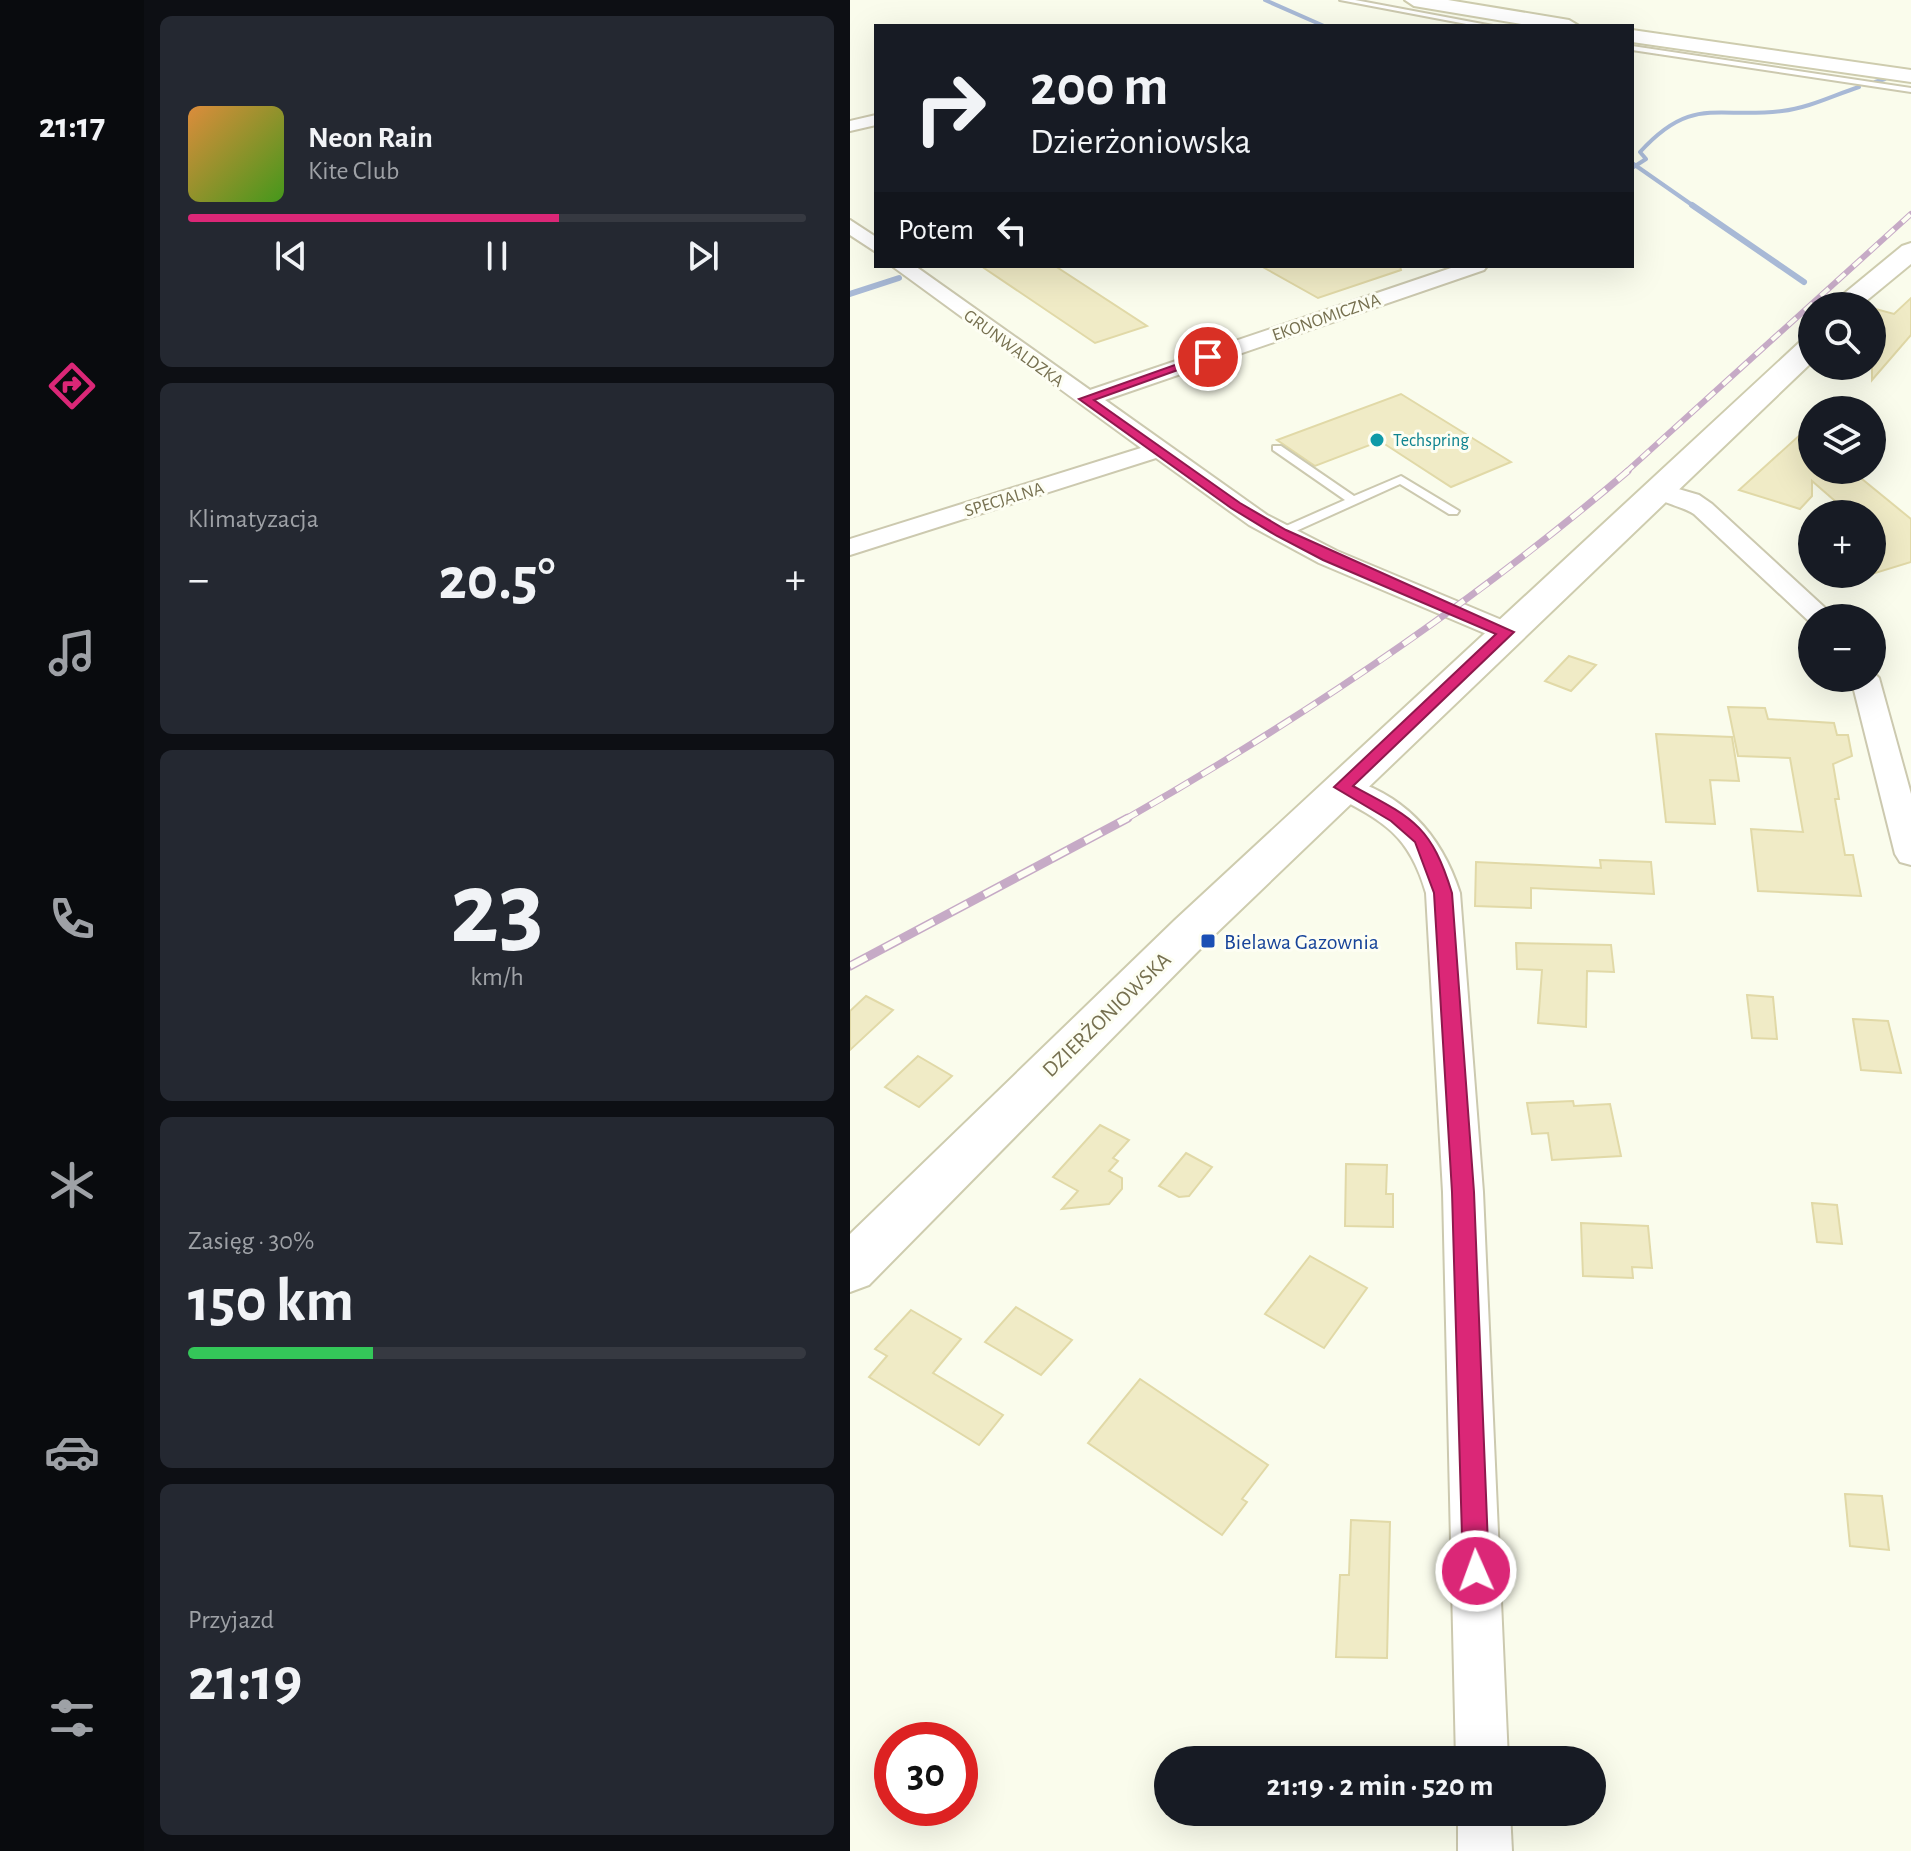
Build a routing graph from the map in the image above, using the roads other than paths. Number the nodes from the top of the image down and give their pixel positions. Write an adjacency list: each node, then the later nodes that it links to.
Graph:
1 (1343, 0): 4 (lane)
2 (1414, 0): 3 (main road)
3 (1523, 18): 5 (main road); 6 (main road)
4 (1478, 24)
5 (1558, 24)
6 (1570, 24)
7 (1634, 34): 9 (main road)
8 (1634, 48): 10 (lane)
9 (1911, 74)
10 (1911, 90)
11 (874, 120): 12 (street)
12 (850, 126)
13 (850, 226): 14 (street)
14 (874, 244)
15 (1911, 251): 19 (main road)
16 (905, 268): 22 (street, GRUNWALDZKA)
17 (1471, 268): 22 (street, EKONOMICZNA)
18 (1911, 268): 20 (main road)
19 (1860, 292)
20 (1881, 292)
21 (1798, 359): 25 (main road, DZIERŻONIOWSKA)
22 (1085, 399): 24 (street, GRUNWALDZKA)
23 (1277, 448): 26 (lane)
24 (1158, 450): 28 (street, GRUNWALDZKA); 29 (street, SPECJALNA)
25 (1658, 490): 30 (street); 31 (main road, DZIERŻONIOWSKA)
26 (1353, 500): 27 (lane); 28 (lane)
27 (1453, 511)
28 (1281, 533): 31 (street, GRUNWALDZKA)
29 (850, 547)
30 (1807, 604)
31 (1506, 632): 33 (main road, DZIERŻONIOWSKA)
32 (1869, 692): 34 (street)
33 (1342, 787): 35 (main road, DZIERŻONIOWSKA); 36 (street)
34 (1911, 854)
35 (850, 1269)
36 (1482, 1746)
37 (1484, 1826): 38 (street)
38 (1485, 1851)

